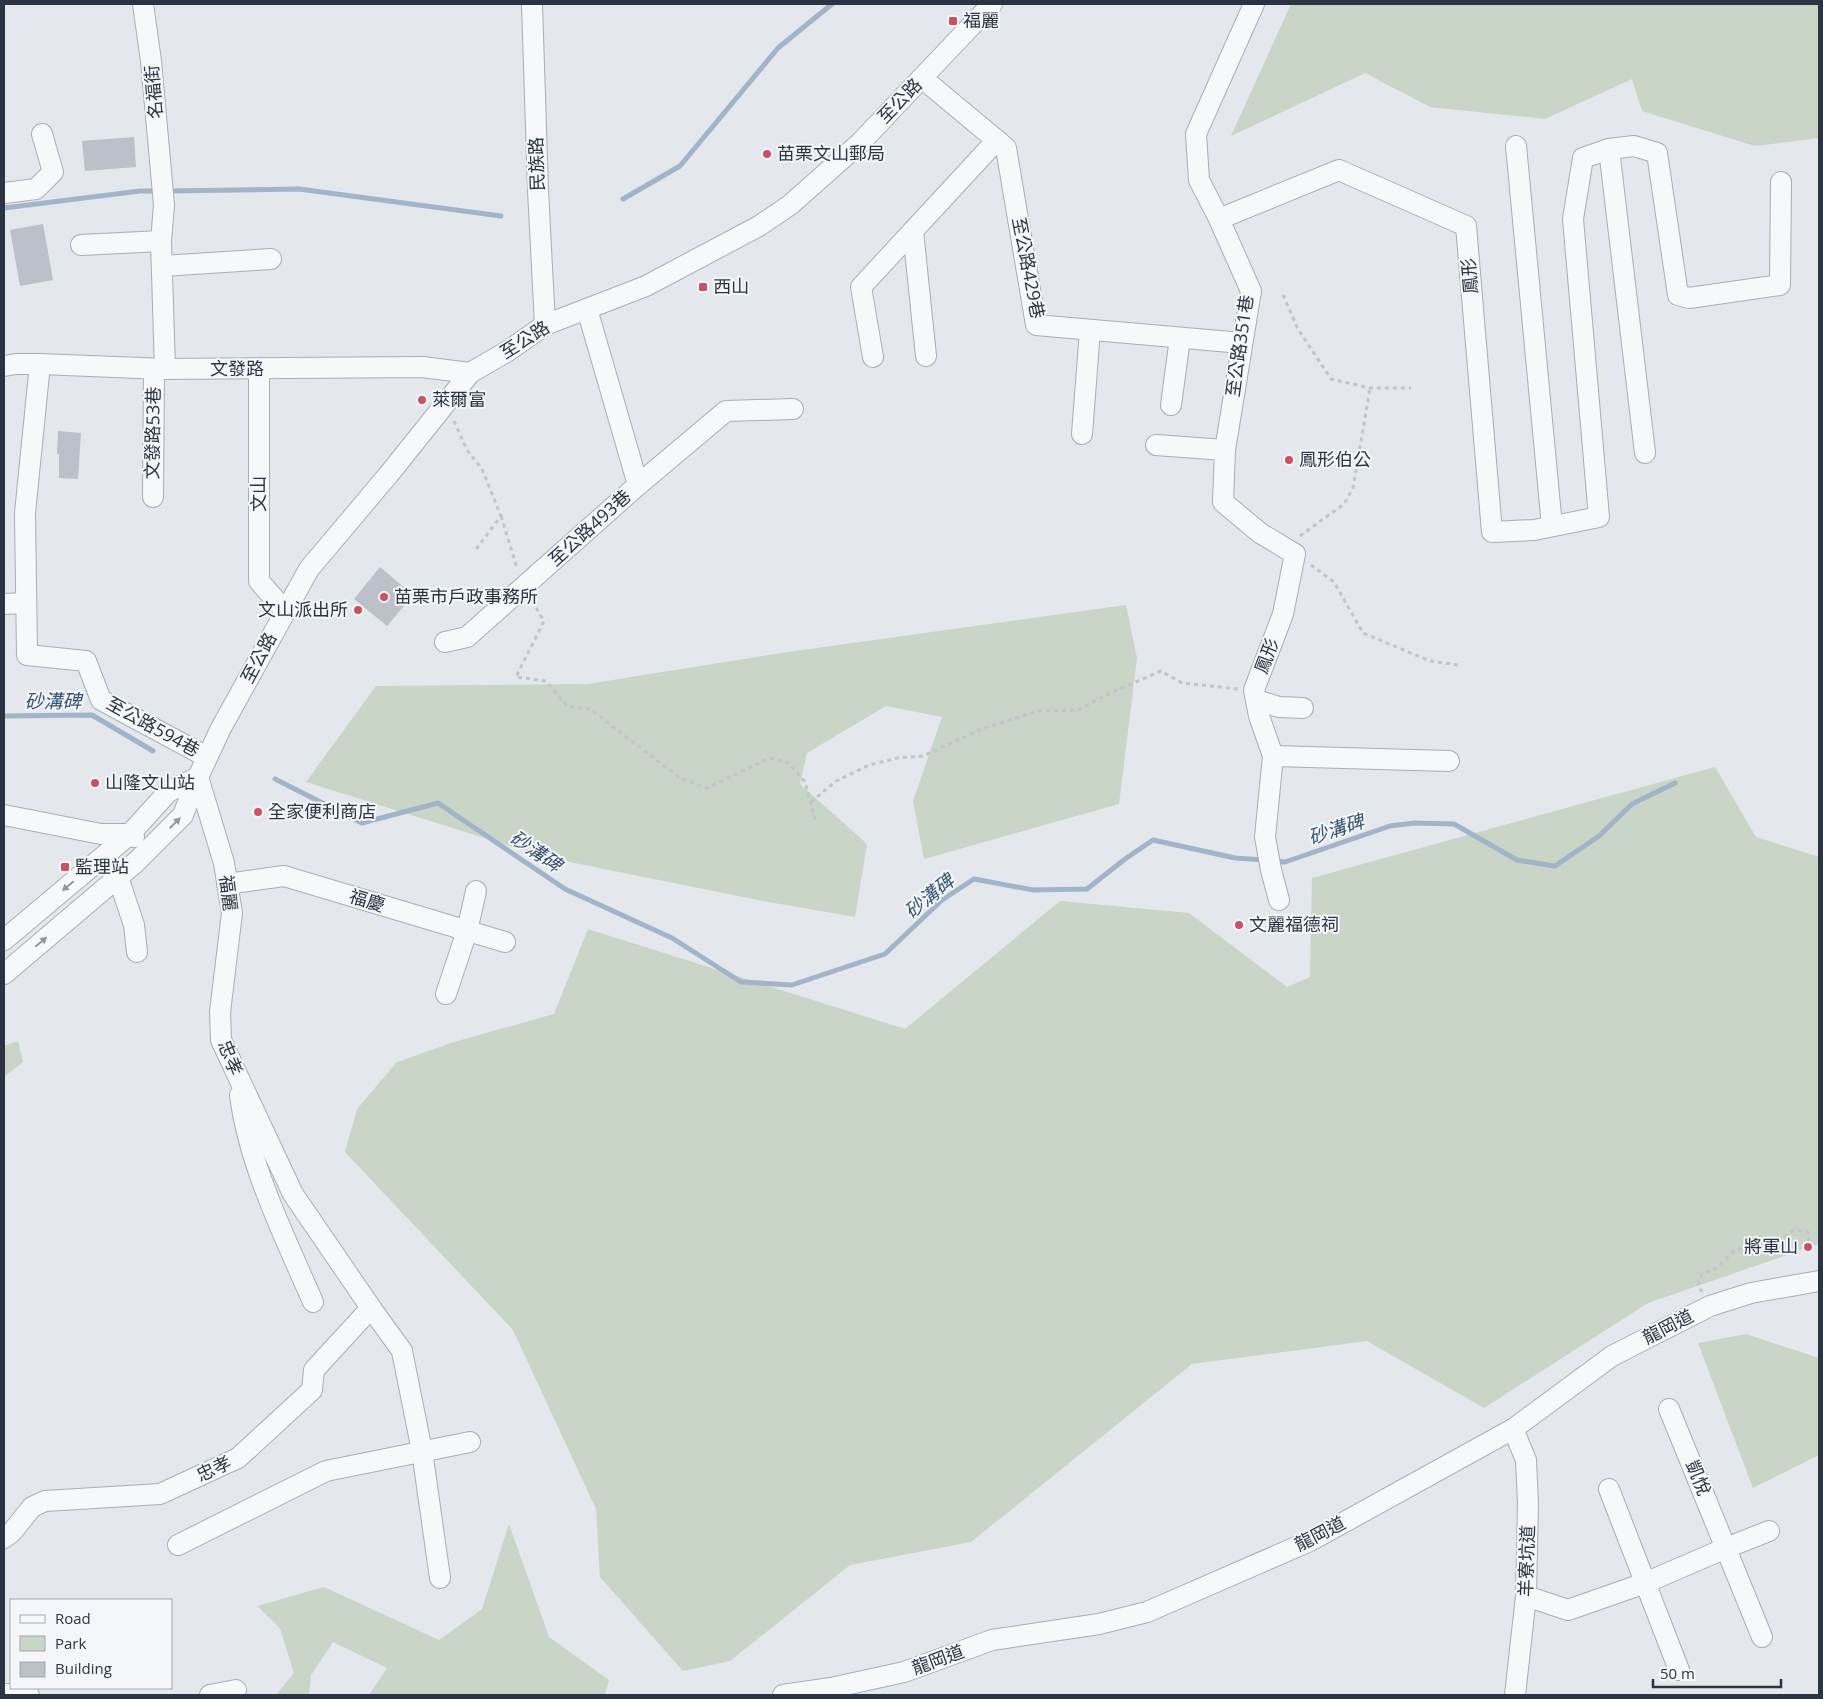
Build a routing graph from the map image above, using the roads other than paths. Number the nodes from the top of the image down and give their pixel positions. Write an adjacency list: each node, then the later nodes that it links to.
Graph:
1 (143, 4): 14 (street, 名福街)
2 (532, 4): 19 (street, 民族路)
3 (992, 4): 5 (street, 至公路)
4 (1254, 4): 12 (street, 至公路351巷)
5 (922, 78): 7 (street, 至公路429巷); 18 (street, 至公路)
6 (42, 134): 11 (street)
7 (997, 140): 13 (street); 20 (street, 至公路429巷)
8 (1516, 146): 38 (street)
9 (1609, 149): 10 (street, 鳳形); 35 (street); 38 (street, 鳳形)
10 (1781, 182)
11 (4, 193)
12 (1219, 219): 22 (street, 至公路351巷); 38 (street, 鳳形)
13 (913, 231): 23 (street); 24 (street)
14 (162, 241): 15 (street); 17 (street)
15 (81, 246)
16 (271, 260): 17 (street)
17 (162, 266): 28 (street)
18 (587, 309): 19 (street, 至公路); 36 (street, 至公路493巷)
19 (545, 325): 29 (street, 至公路)
20 (1090, 330): 21 (street, 至公路429巷); 32 (street)
21 (1180, 338): 22 (street, 至公路429巷); 30 (street)
22 (1242, 343): 34 (street, 至公路351巷)
23 (926, 356)
24 (872, 357)
25 (40, 364): 26 (street, 文發路); 28 (street, 文發路); 40 (street)
26 (4, 366)
27 (259, 368): 28 (street, 文發路); 29 (street, 文發路); 42 (street, 文山)
28 (159, 369): 37 (street, 文發路53巷)
29 (470, 373): 42 (street, 至公路)
30 (1171, 406)
31 (793, 409): 36 (street)
32 (1082, 434)
33 (1156, 445): 34 (street)
34 (1225, 450): 39 (street, 至公路351巷)
35 (1645, 453)
36 (638, 485): 43 (street, 至公路493巷)
37 (153, 497)
38 (1552, 526)
39 (1295, 554): 44 (street, 鳳形)
40 (26, 603): 41 (street); 47 (street, 至公路594巷)
41 (4, 604)
42 (285, 611): 47 (street, 至公路)
43 (445, 642)
44 (1255, 695): 45 (street); 46 (street)
45 (1303, 708)
46 (1273, 756): 48 (street); 56 (street)
47 (207, 757): 49 (street, 至公路)
48 (1449, 761)
49 (198, 777): 51 (street); 52 (street, 至公路, one-way to 49); 54 (street, 福麗)
50 (4, 816): 51 (street)
51 (130, 834): 52 (street); 58 (street, one-way to 58)
52 (149, 849): 53 (street, 至公路)
53 (118, 877): 60 (street); 61 (street, 至公路, one-way to 53)
54 (227, 884): 57 (street, 福慶); 63 (street, 福麗)
55 (476, 891): 57 (street)
56 (1279, 900)
57 (467, 931): 59 (street, 福慶); 62 (street)
58 (4, 940)
59 (505, 942)
60 (137, 952)
61 (4, 974)
62 (446, 994)
63 (220, 1012): 64 (street, 忠孝)
64 (237, 1076): 66 (street); 67 (street, 忠孝)
65 (1819, 1281): 69 (street, 龍岡道)
66 (313, 1302)
67 (371, 1308): 71 (street, 忠孝); 74 (street, 忠孝)
68 (1669, 1409): 76 (street, 凱悅)
69 (1513, 1429): 79 (street, 羊寮坑道); 86 (street, 龍岡道)
70 (470, 1442): 71 (street)
71 (422, 1451): 75 (street); 77 (street, 忠孝)
72 (1609, 1489): 78 (street)
73 (1769, 1531): 76 (street)
74 (4, 1538)
75 (178, 1545)
76 (1726, 1548): 78 (street); 80 (street, 凱悅)
77 (440, 1578)
78 (1646, 1583): 79 (street); 81 (street)
79 (1526, 1596): 87 (street, 羊寮坑道)
80 (1762, 1637)
81 (1679, 1670)
82 (236, 1690): 85 (street)
83 (4, 1694): 84 (street)
84 (29, 1695)
85 (210, 1695)
86 (783, 1695)
87 (1515, 1695)

